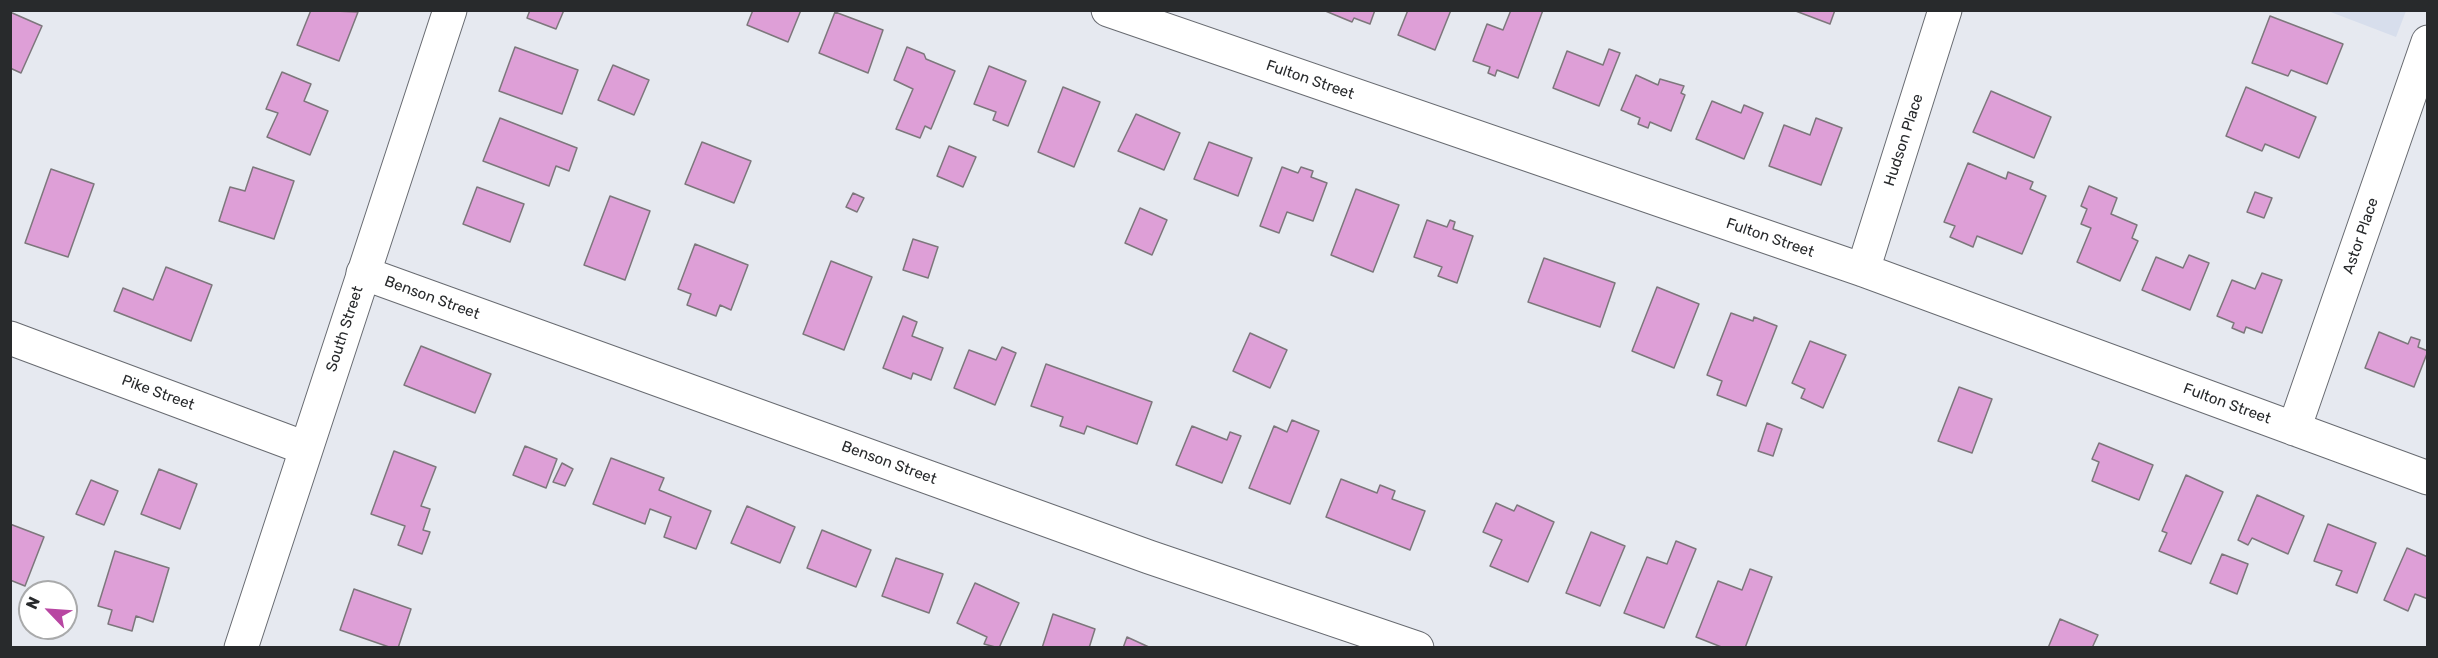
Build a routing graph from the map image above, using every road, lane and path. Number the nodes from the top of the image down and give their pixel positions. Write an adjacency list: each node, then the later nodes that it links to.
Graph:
1 (450, 10): 6 (street, South Street)
2 (1108, 10): 5 (street, Fulton Street)
3 (1945, 10): 5 (street, Hudson Place)
4 (2427, 42): 8 (street, Astor Place)
5 (1863, 270): 8 (street, Fulton Street)
6 (363, 273): 9 (street, South Street); 12 (street, Benson Street)
7 (10, 338): 9 (street, Pike Street)
8 (2294, 429): 10 (street, Fulton Street)
9 (305, 448): 11 (street, South Street)
10 (2427, 478)
11 (241, 648)
12 (1417, 648)

